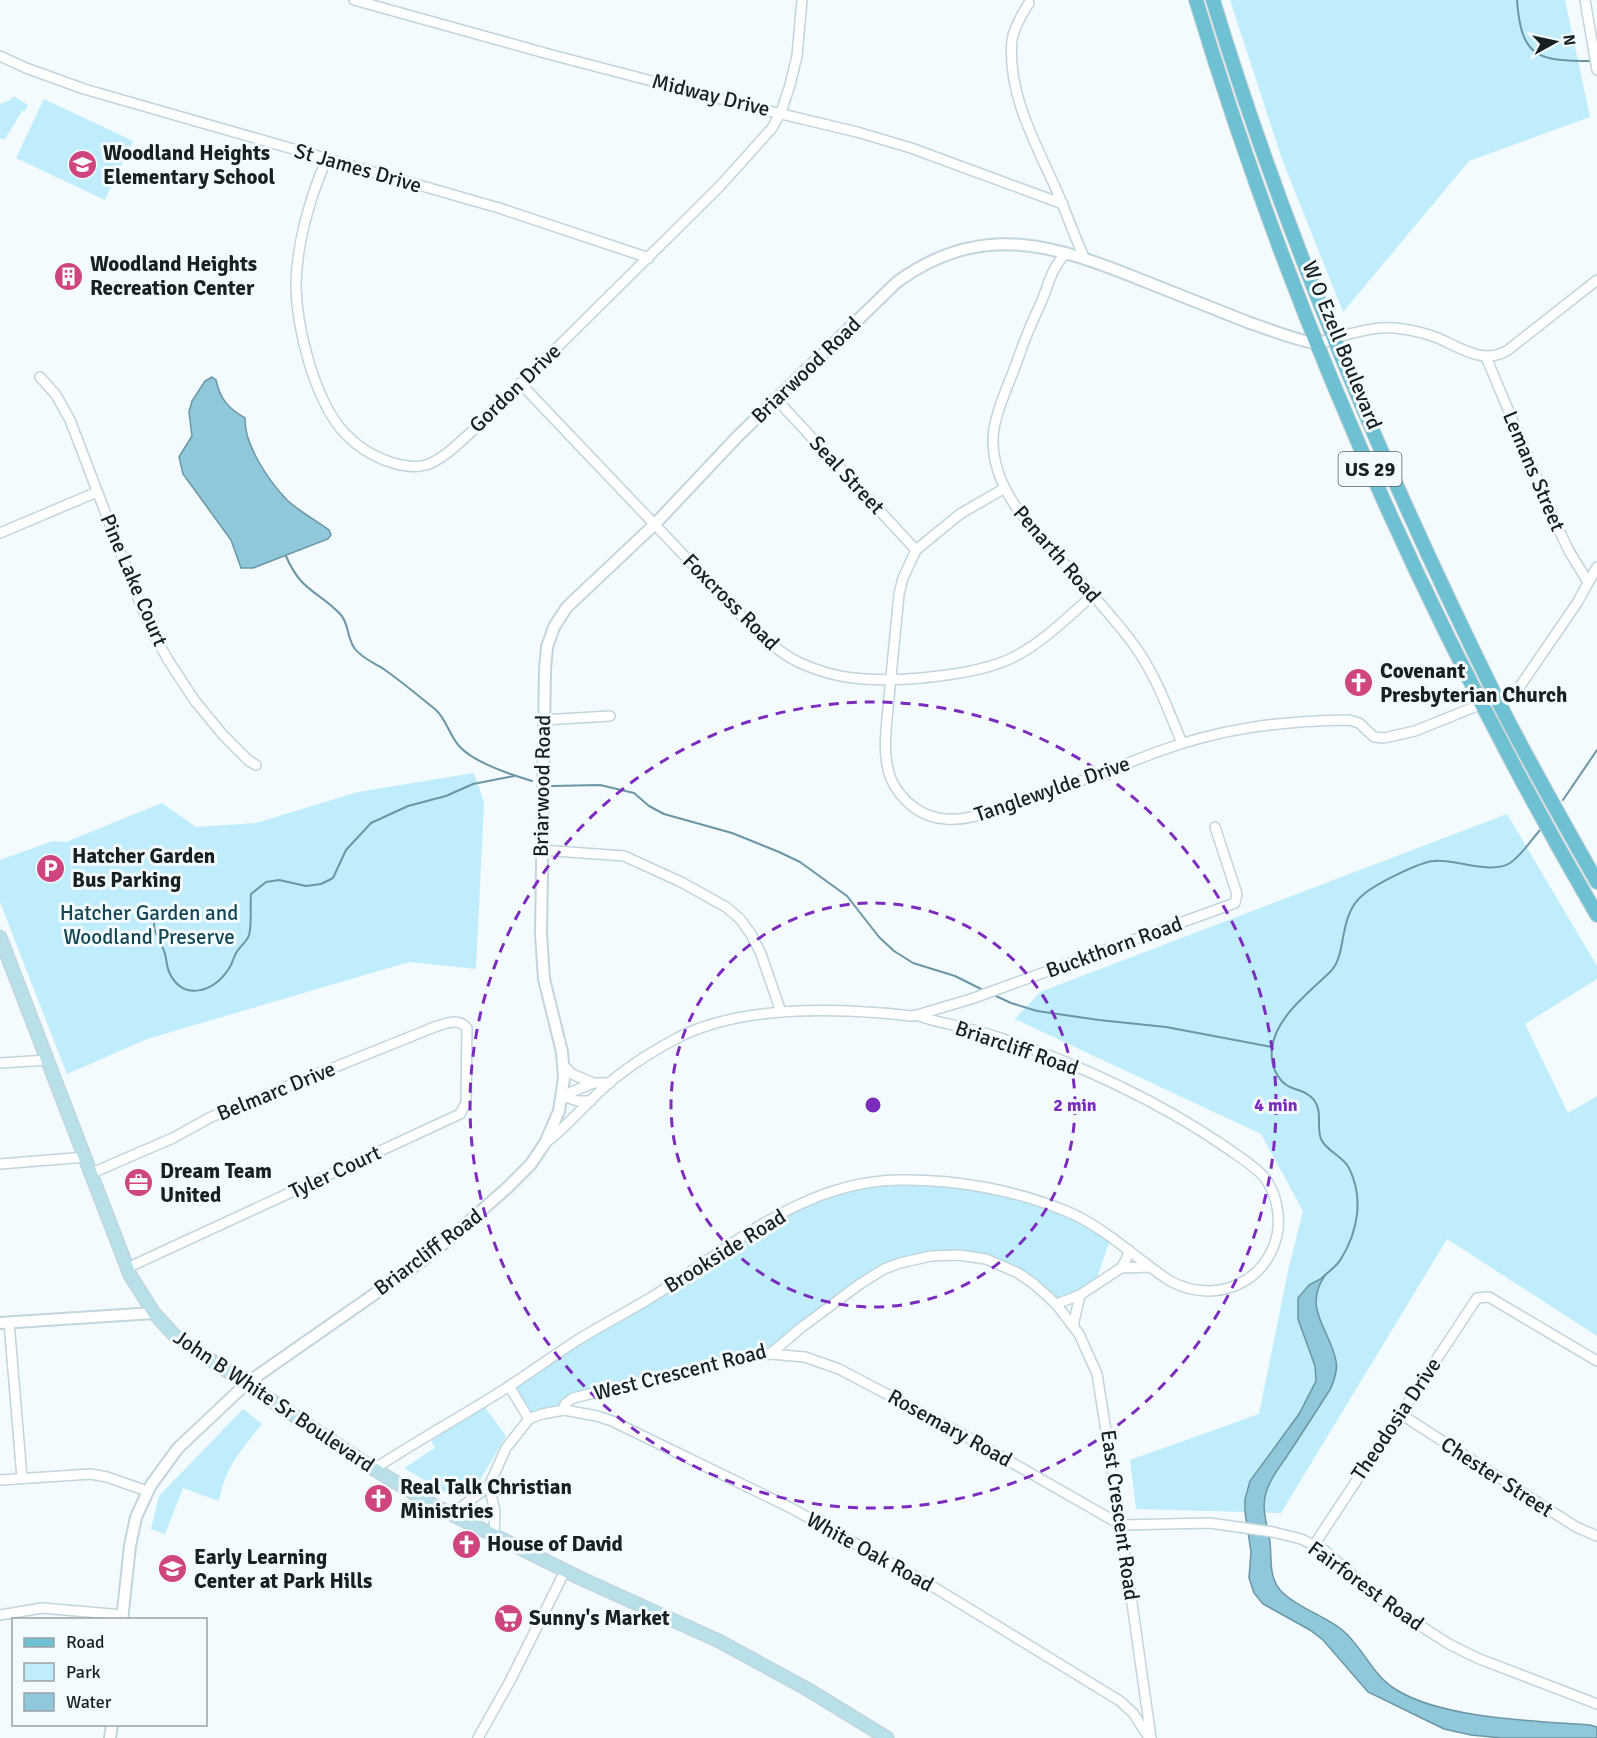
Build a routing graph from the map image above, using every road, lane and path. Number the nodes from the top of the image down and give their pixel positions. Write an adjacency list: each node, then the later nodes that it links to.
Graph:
1 (354, 0): 9 (street, Midway Drive)
2 (802, 0): 9 (street, Gordon Drive)
3 (1196, 0): 12 (main road, W O Ezell Boulevard / US 29)
4 (1213, 0): 11 (main road, W O Ezell Boulevard / US 29)
5 (1585, 0): 8 (street)
6 (1029, 3): 13 (street)
7 (0, 56): 10 (street, St James Drive)
8 (1597, 70)
9 (781, 112): 13 (street, Midway Drive); 16 (street, Gordon Drive)
10 (327, 158): 16 (street, St James Drive); 22 (street, Gordon Drive)
11 (1276, 186): 12 (main road); 18 (main road, W O Ezell Boulevard / US 29)
12 (1261, 194): 19 (main road, W O Ezell Boulevard / US 29)
13 (1063, 204): 15 (street)
14 (1066, 253): 15 (street, Briarwood Road); 23 (street, Briarwood Road); 24 (street, Penarth Road)
15 (1084, 257): 19 (street, Briarwood Road)
16 (649, 258): 22 (street, Gordon Drive)
17 (1597, 280): 20 (street)
18 (1334, 338): 19 (street); 20 (street); 33 (main road, W O Ezell Boulevard / US 29)
19 (1316, 343): 34 (main road, W O Ezell Boulevard / US 29)
20 (1486, 357): 30 (street, Lemans Street)
21 (40, 377): 25 (street, Pine Lake Court)
22 (520, 383): 26 (street, Foxcross Road)
23 (777, 400): 26 (street, Briarwood Road); 28 (street, Seal Street)
24 (1005, 488): 28 (street, Tanglewylde Drive); 31 (street, Penarth Road)
25 (97, 492): 27 (street); 38 (street, Pine Lake Court)
26 (655, 524): 32 (street, Foxcross Road); 36 (street, Briarwood Road)
27 (0, 533)
28 (916, 550): 32 (street, Tanglewylde Drive)
29 (1597, 567): 30 (street, Tanglewylde Drive)
30 (1588, 582): 33 (street, Tanglewylde Drive)
31 (1093, 596): 32 (street, Foxcross Road); 37 (street, Penarth Road)
32 (890, 679): 37 (street, Tanglewylde Drive)
33 (1497, 700): 34 (street, Tanglewylde Drive); 41 (main road, W O Ezell Boulevard / US 29)
34 (1482, 704): 37 (street, Tanglewylde Drive); 42 (main road, W O Ezell Boulevard / US 29)
35 (610, 716): 36 (street)
36 (543, 720): 40 (street, Briarwood Road)
37 (1182, 743)
38 (256, 765)
39 (1215, 827): 45 (street, Buckthorn Road)
40 (541, 850): 44 (street); 49 (street, Briarwood Road)
41 (1597, 882)
42 (1597, 915)
43 (0, 937): 47 (main road, John B White Sr Boulevard)
44 (781, 1012): 45 (street, Briarcliff Road); 51 (street, Briarcliff Road)
45 (917, 1015): 59 (street, Briarcliff Road)
46 (465, 1025): 57 (street, Belmarc Drive); 60 (street, Tyler Court)
47 (48, 1060): 48 (street); 55 (main road, John B White Sr Boulevard)
48 (0, 1063)
49 (564, 1066): 50 (street); 52 (street, Briarwood Road)
50 (593, 1083): 51 (street); 52 (street)
51 (610, 1083): 53 (street, Briarcliff Road)
52 (562, 1096): 53 (street); 54 (street, Briarwood Road)
53 (591, 1101): 54 (street, Briarcliff Road)
54 (545, 1143): 69 (street, Briarcliff Road)
55 (86, 1157): 56 (street); 57 (main road, John B White Sr Boulevard)
56 (0, 1164)
57 (92, 1173): 60 (main road, John B White Sr Boulevard)
58 (1129, 1251): 59 (street, Brookside Road); 61 (street); 70 (street, Brookside Road)
59 (1150, 1267): 61 (street)
60 (128, 1268): 64 (main road, John B White Sr Boulevard)
61 (1121, 1268): 62 (street)
62 (1080, 1294): 63 (street); 66 (street)
63 (1056, 1304): 66 (street, East Crescent Road); 67 (street, West Crescent Road)
64 (154, 1313): 65 (street); 69 (main road, John B White Sr Boulevard)
65 (4, 1322): 75 (street)
66 (1073, 1326): 80 (street, East Crescent Road)
67 (770, 1354): 71 (street, West Crescent Road); 80 (street, Rosemary Road)
68 (1597, 1361): 72 (street, Theodosia Drive)
69 (247, 1383): 74 (main road, John B White Sr Boulevard); 78 (street, Briarcliff Road)
70 (509, 1386): 73 (street); 74 (street, Brookside Road)
71 (564, 1410): 73 (street, West Crescent Road); 90 (street, White Oak Road)
72 (1400, 1413): 82 (street, Chester Street); 83 (street, Theodosia Drive)
73 (529, 1419): 77 (street)
74 (374, 1469): 79 (main road, John B White Sr Boulevard)
75 (22, 1478): 76 (street); 78 (street)
76 (0, 1480)
77 (489, 1486): 79 (street); 81 (street)
78 (147, 1491): 86 (street, Briarcliff Road)
79 (451, 1515): 81 (main road, John B White Sr Boulevard)
80 (1121, 1525): 83 (street, Fairforest Road); 90 (street, East Crescent Road)
81 (494, 1536): 84 (main road, John B White Sr Boulevard)
82 (1597, 1536)
83 (1314, 1545): 87 (street, Fairforest Road)
84 (565, 1571): 88 (street); 89 (main road, John B White Sr Boulevard)
85 (0, 1615): 86 (street)
86 (123, 1617)
87 (1597, 1704)
88 (478, 1738)
89 (887, 1738)
90 (1150, 1738)

